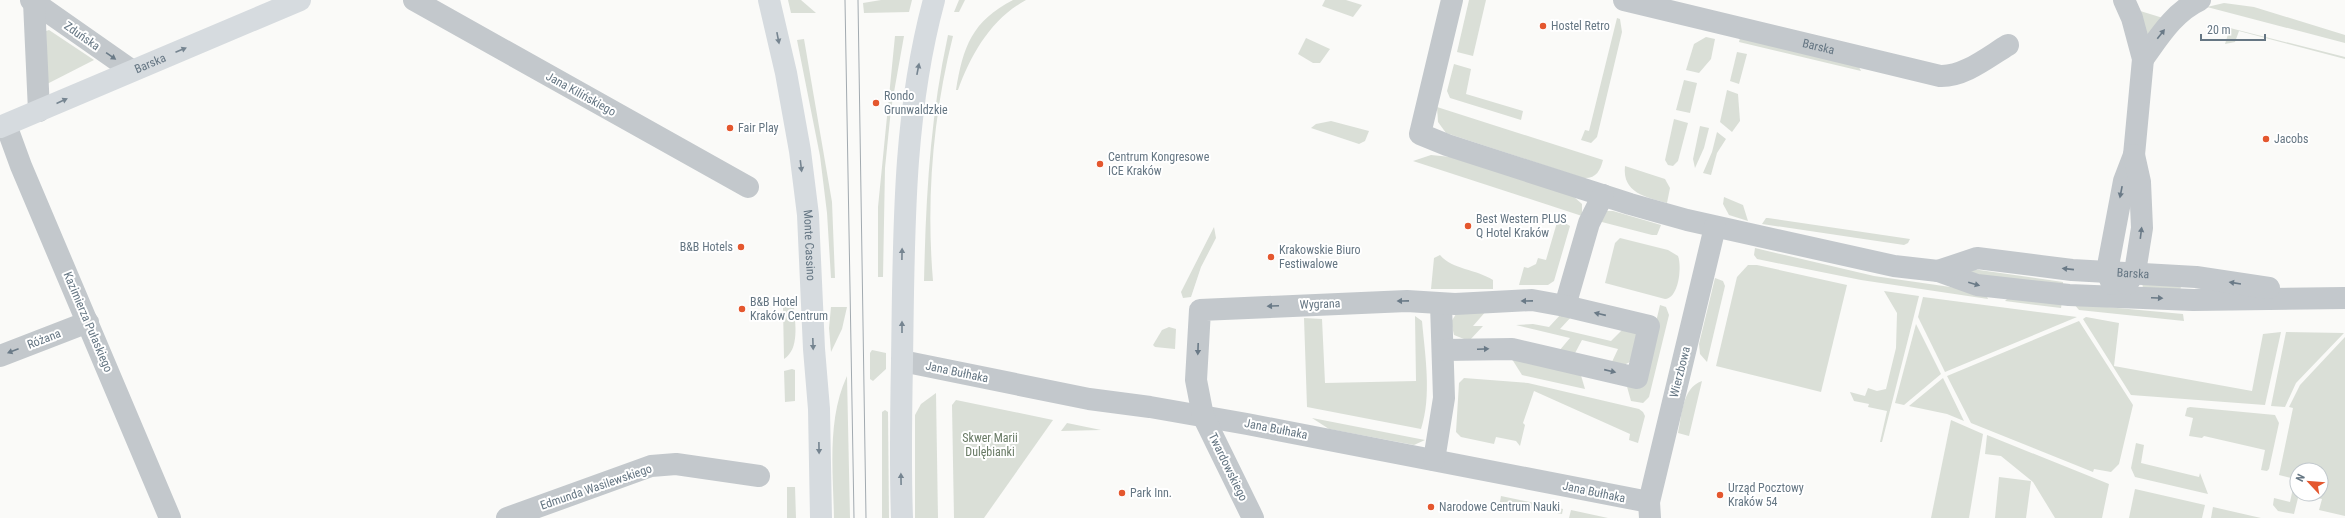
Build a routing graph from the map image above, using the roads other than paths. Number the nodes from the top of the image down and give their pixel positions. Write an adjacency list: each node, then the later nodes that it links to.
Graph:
1 (300, 0): 12 (main road, Barska, one-way to 1)
2 (414, 0): 16 (street, Jana Kilińskiego)
3 (769, 0): 37 (main road, Monte Cassino, one-way to 37)
4 (934, 0): 30 (main road, one-way to 4)
5 (1452, 0): 17 (street, Barska)
6 (1624, 0): 10 (street, Barska)
7 (2124, 0): 11 (street)
8 (2200, 0): 11 (street, one-way to 8)
9 (32, 1): 12 (street, Zduńska, one-way to 12); 13 (street, Zduńska)
10 (2008, 45)
11 (2143, 59): 15 (street)
12 (131, 70): 13 (main road, Barska, one-way to 12)
13 (39, 111): 14 (main road, Barska)
14 (3, 126): 27 (street, Kazimierza Pułaskiego)
15 (2134, 155): 20 (street, one-way to 20); 21 (street, one-way to 15)
16 (748, 187)
17 (1602, 195): 18 (street, Barska); 25 (street)
18 (1715, 227): 19 (street, Barska); 34 (street, Wierzbowa)
19 (1938, 271): 20 (street, Barska, one-way to 19); 22 (street, Barska, one-way to 22)
20 (2106, 271): 21 (street, Barska); 22 (street)
21 (2135, 272): 22 (street); 23 (street, Barska, one-way to 21)
22 (2118, 296): 23 (street, Barska, one-way to 23)
23 (2337, 298)
24 (1441, 304): 25 (street, Wygrana, one-way to 24); 26 (street, Wygrana, one-way to 26); 28 (street)
25 (1565, 306): 28 (street, Wygrana, one-way to 25)
26 (1200, 310): 31 (street, Twardowskiego, one-way to 31)
27 (88, 322): 29 (street, Różana, one-way to 29); 35 (street, Kazimierza Pułaskiego)
28 (1444, 350): 32 (street)
29 (0, 356)
30 (902, 361): 31 (street, Jana Bułhaka); 38 (main road, one-way to 30)
31 (1203, 416): 32 (street, Jana Bułhaka); 39 (street, Twardowskiego)
32 (1434, 460): 34 (street, Jana Bułhaka)
33 (758, 476): 36 (street, Edmunda Wasilewskiego)
34 (1650, 510)
35 (170, 518)
36 (506, 518)
37 (820, 518)
38 (902, 518)
39 (1253, 518)

